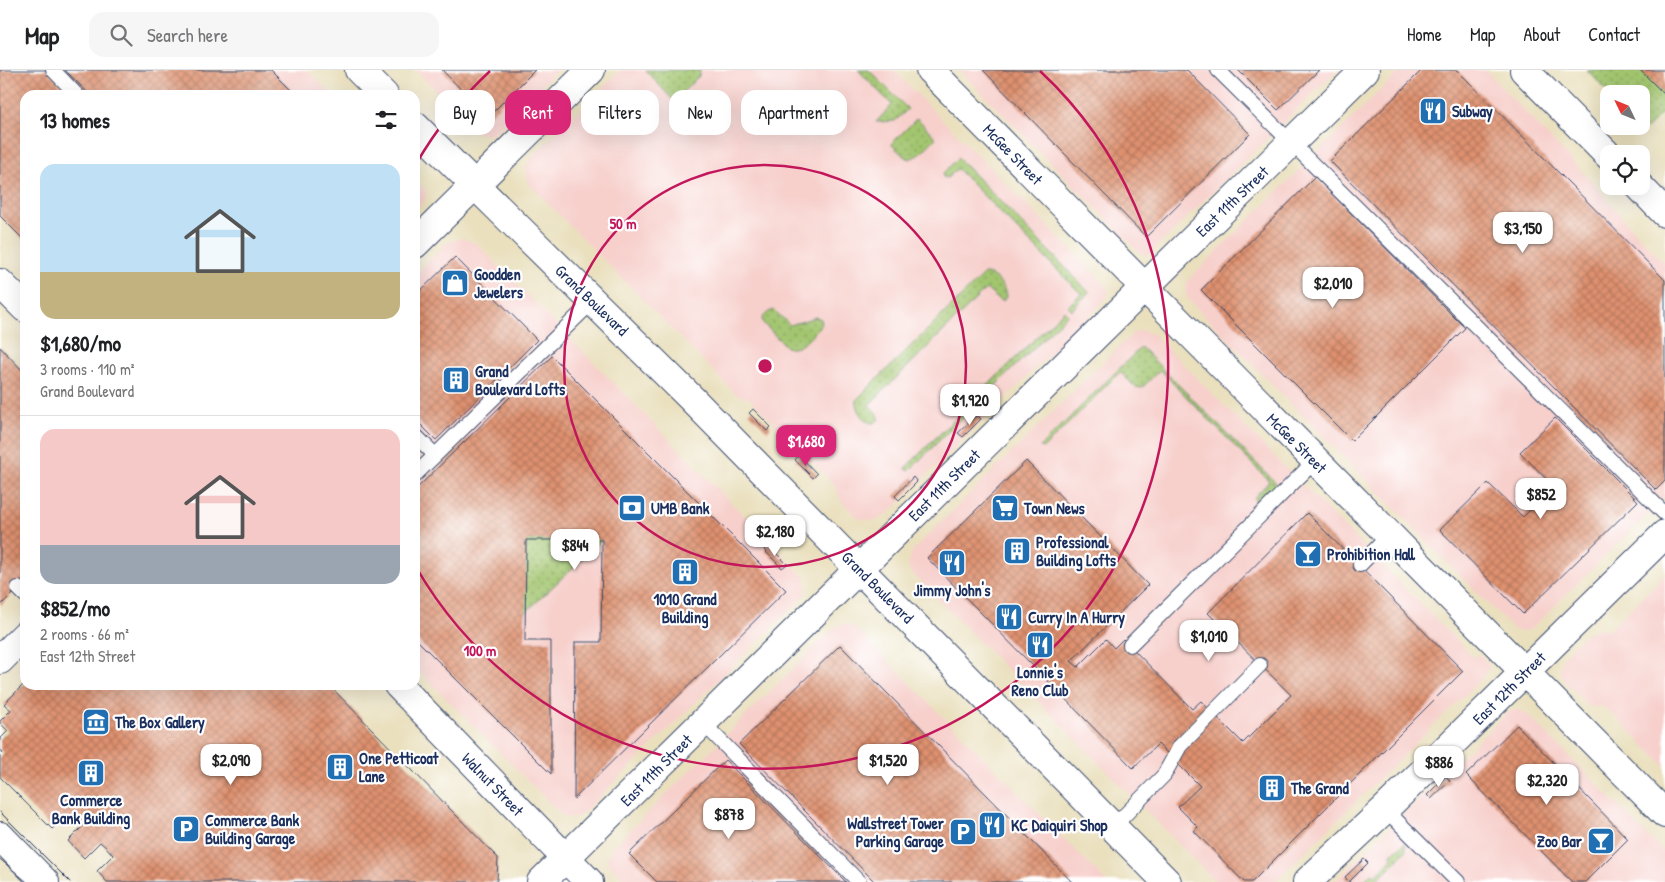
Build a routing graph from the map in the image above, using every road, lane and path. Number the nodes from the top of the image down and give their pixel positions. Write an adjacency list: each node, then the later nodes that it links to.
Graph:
1 (52, 70): 8 (lane)
2 (359, 70): 9 (street)
3 (591, 70): 13 (street)
4 (930, 70): 18 (street, McGee Street)
5 (1218, 70): 11 (lane)
6 (1365, 70): 11 (street, East 11th Street)
7 (1524, 70): 12 (street)
8 (72, 90)
9 (379, 90)
10 (420, 131): 13 (street, Grand Boulevard)
11 (1292, 142): 18 (street, East 11th Street); 25 (lane)
12 (1600, 147)
13 (474, 185): 16 (street); 19 (street, Grand Boulevard)
14 (1648, 195): 15 (street)
15 (1665, 213)
16 (420, 239)
17 (0, 283): 20 (street)
18 (1144, 288): 23 (street, McGee Street); 29 (street, East 11th Street)
19 (593, 301): 22 (lane); 29 (street, Grand Boulevard)
20 (20, 303)
21 (420, 441): 22 (lane)
22 (435, 455): 24 (lane)
23 (1315, 461): 27 (street, McGee Street); 31 (lane)
24 (420, 470)
25 (1665, 514)
26 (1665, 534): 34 (street, East 12th Street)
27 (1389, 535): 28 (lane); 34 (street, McGee Street)
28 (1360, 565)
29 (860, 568): 36 (street, East 11th Street); 39 (street, Grand Boulevard)
30 (20, 640): 32 (street)
31 (1130, 645)
32 (0, 660)
33 (1260, 665): 39 (lane)
34 (1525, 672): 37 (street, East 12th Street); 38 (street, McGee Street)
35 (403, 690): 41 (street, Walnut Street)
36 (703, 722): 41 (street, East 11th Street); 45 (lane)
37 (1385, 809): 47 (street, East 12th Street); 48 (lane)
38 (1665, 814)
39 (1113, 826): 46 (street, Grand Boulevard)
40 (0, 836): 42 (street)
41 (566, 858): 43 (street, East 11th Street); 44 (street, Walnut Street)
42 (46, 882)
43 (541, 882)
44 (589, 882)
45 (859, 882)
46 (1167, 882)
47 (1307, 882)
48 (1458, 882)

